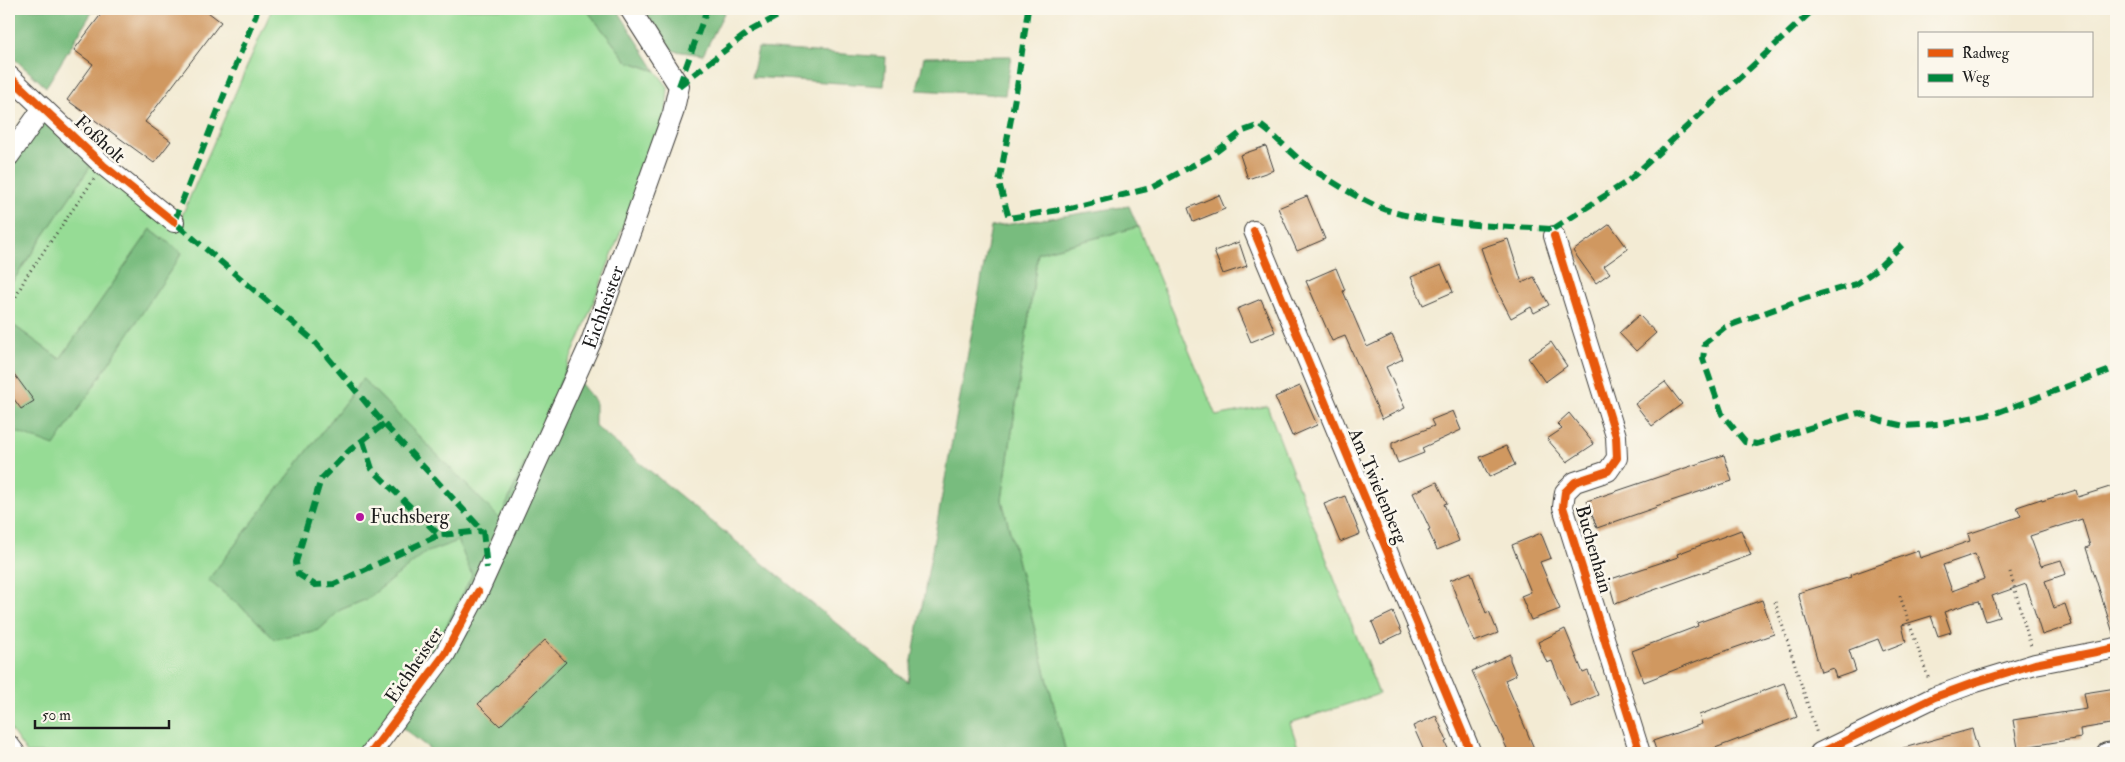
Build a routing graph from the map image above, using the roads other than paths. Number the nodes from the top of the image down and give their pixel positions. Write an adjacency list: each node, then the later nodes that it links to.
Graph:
1 (630, 9): 13 (street, Eichheister)
2 (9, 76): 3 (street, Foßholt)
3 (42, 108): 4 (street); 5 (street, Foßholt)
4 (9, 156)
5 (174, 222)
6 (1254, 232): 14 (street, Am Twielenberg)
7 (1554, 236): 15 (street, Buchenhain)
8 (2116, 648): 10 (street)
9 (9, 745): 12 (street)
10 (1821, 752)
11 (2116, 752): 16 (street)
12 (14, 753)
13 (371, 753)
14 (1471, 753)
15 (1640, 753)
16 (2107, 753)

